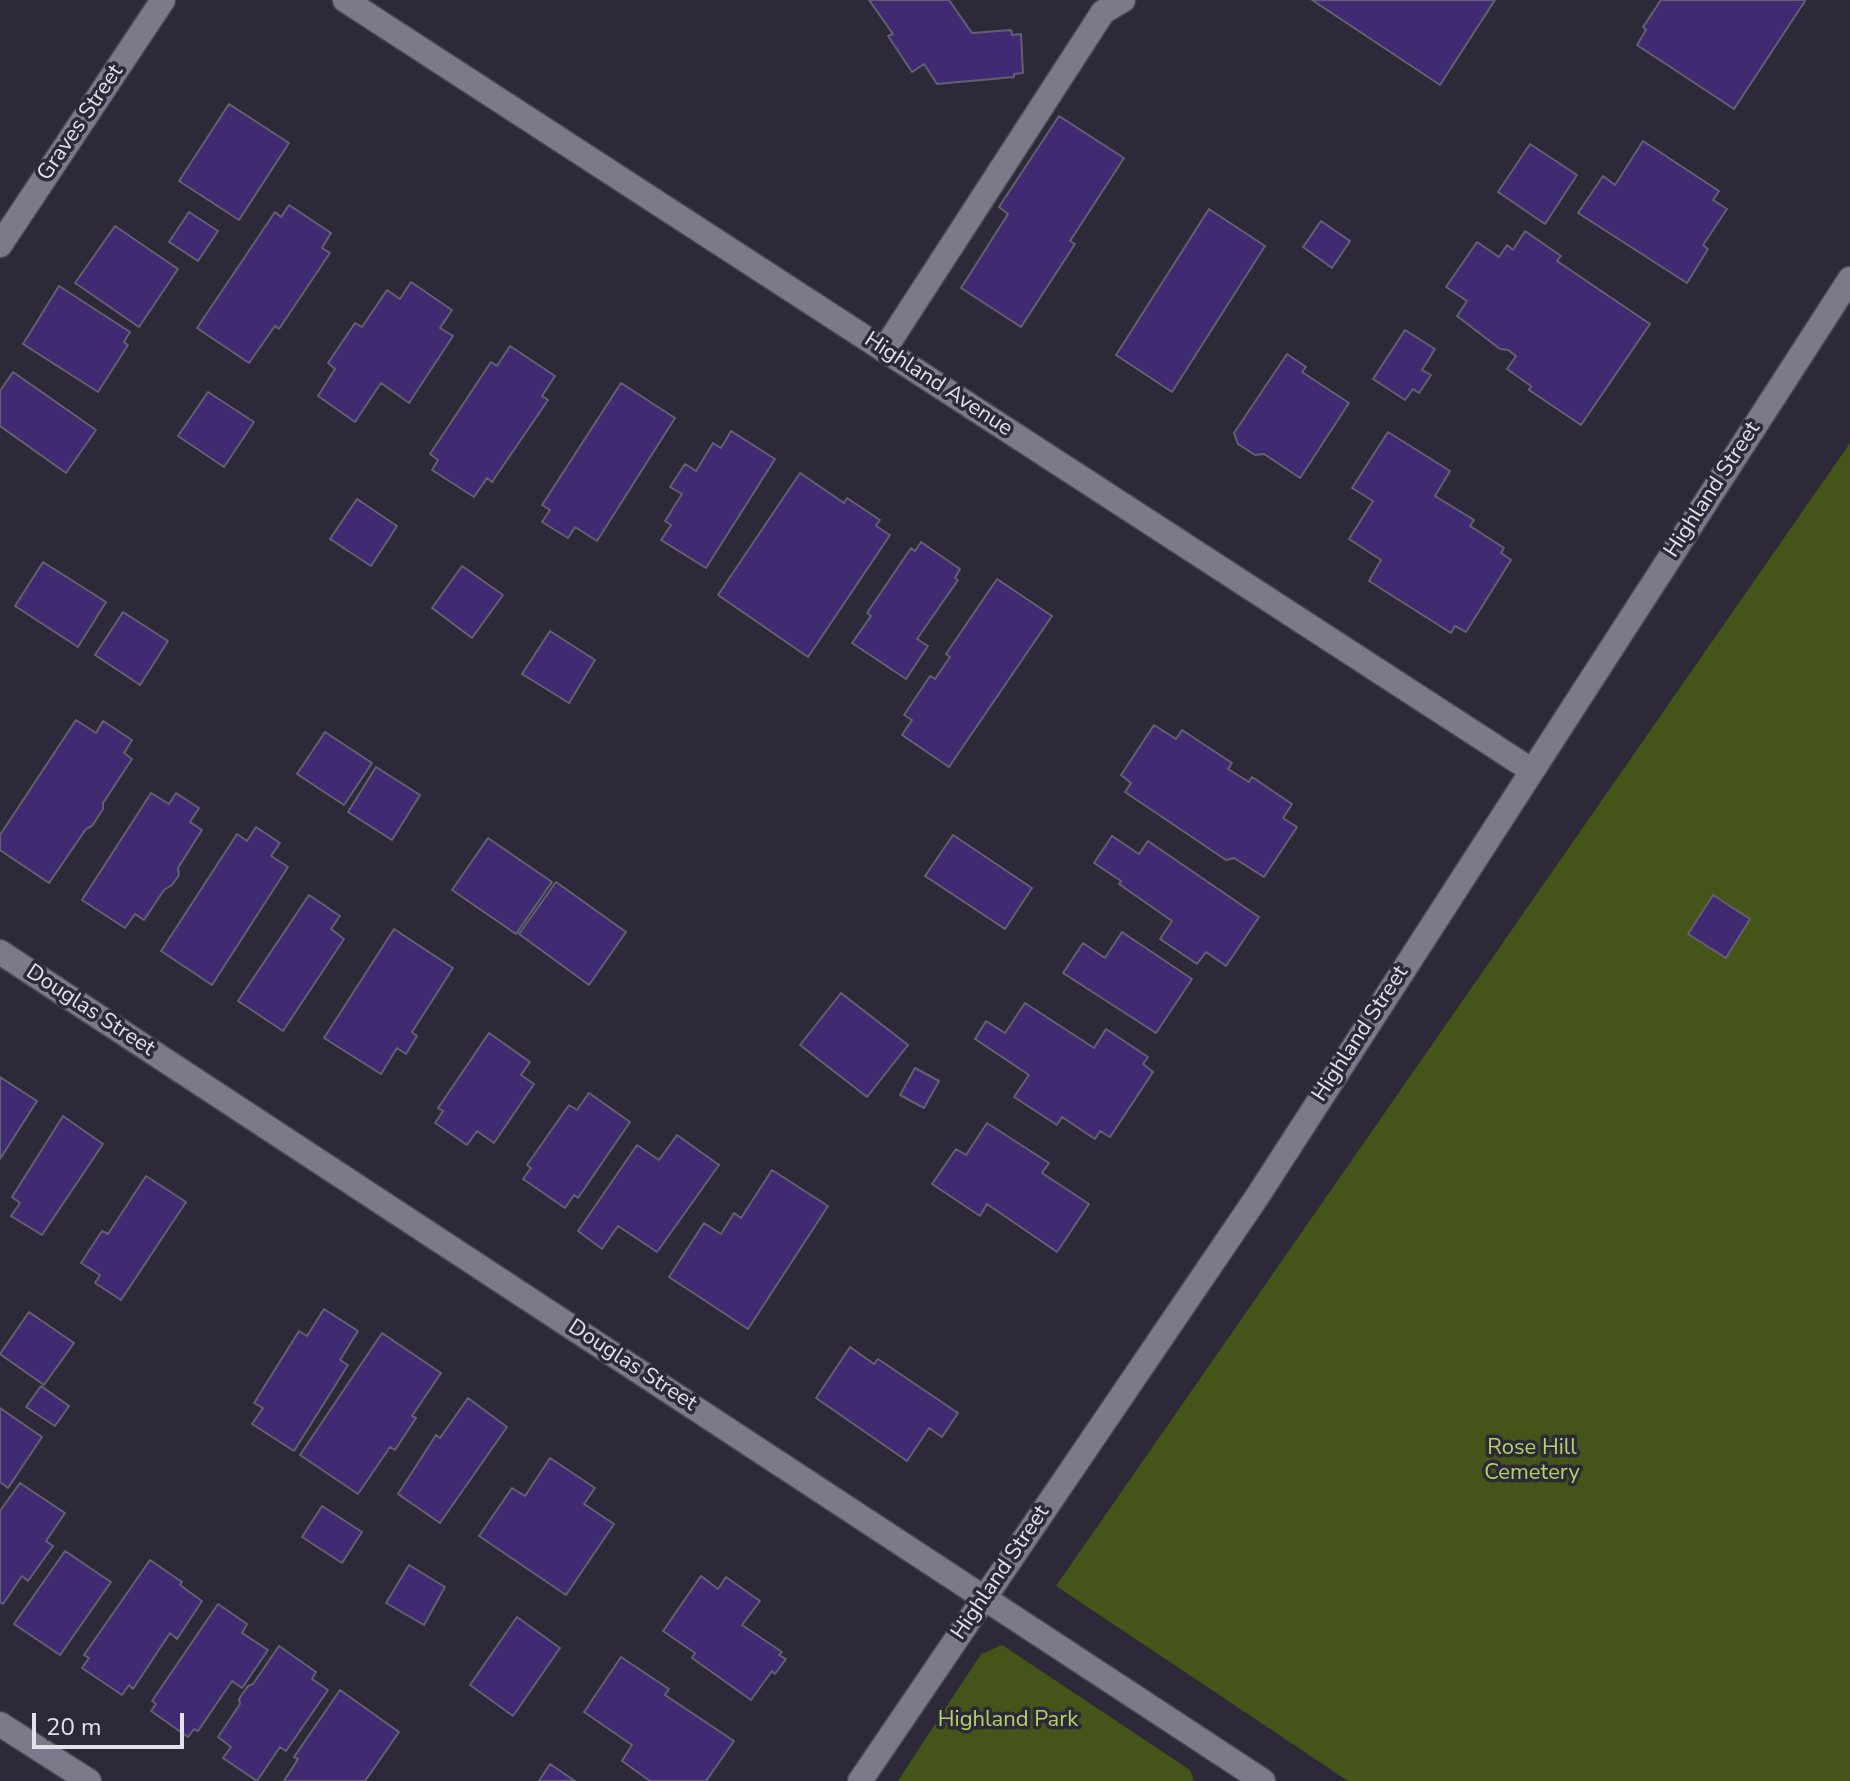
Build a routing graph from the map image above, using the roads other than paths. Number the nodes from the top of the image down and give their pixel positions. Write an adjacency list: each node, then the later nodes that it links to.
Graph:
1 (163, 0): 4 (street, Graves Street)
2 (345, 0): 6 (street, Highland Avenue)
3 (1123, 0): 6 (street)
4 (0, 245)
5 (1850, 279): 7 (street, Highland Street)
6 (884, 350): 7 (street, Highland Avenue)
7 (1531, 770): 9 (street, Highland Street)
8 (0, 952): 9 (street, Douglas Street)
9 (985, 1597): 11 (street, Douglas Street); 13 (street, Highland Street)
10 (0, 1724): 12 (street)
11 (1255, 1779)
12 (89, 1781)
13 (860, 1781)

